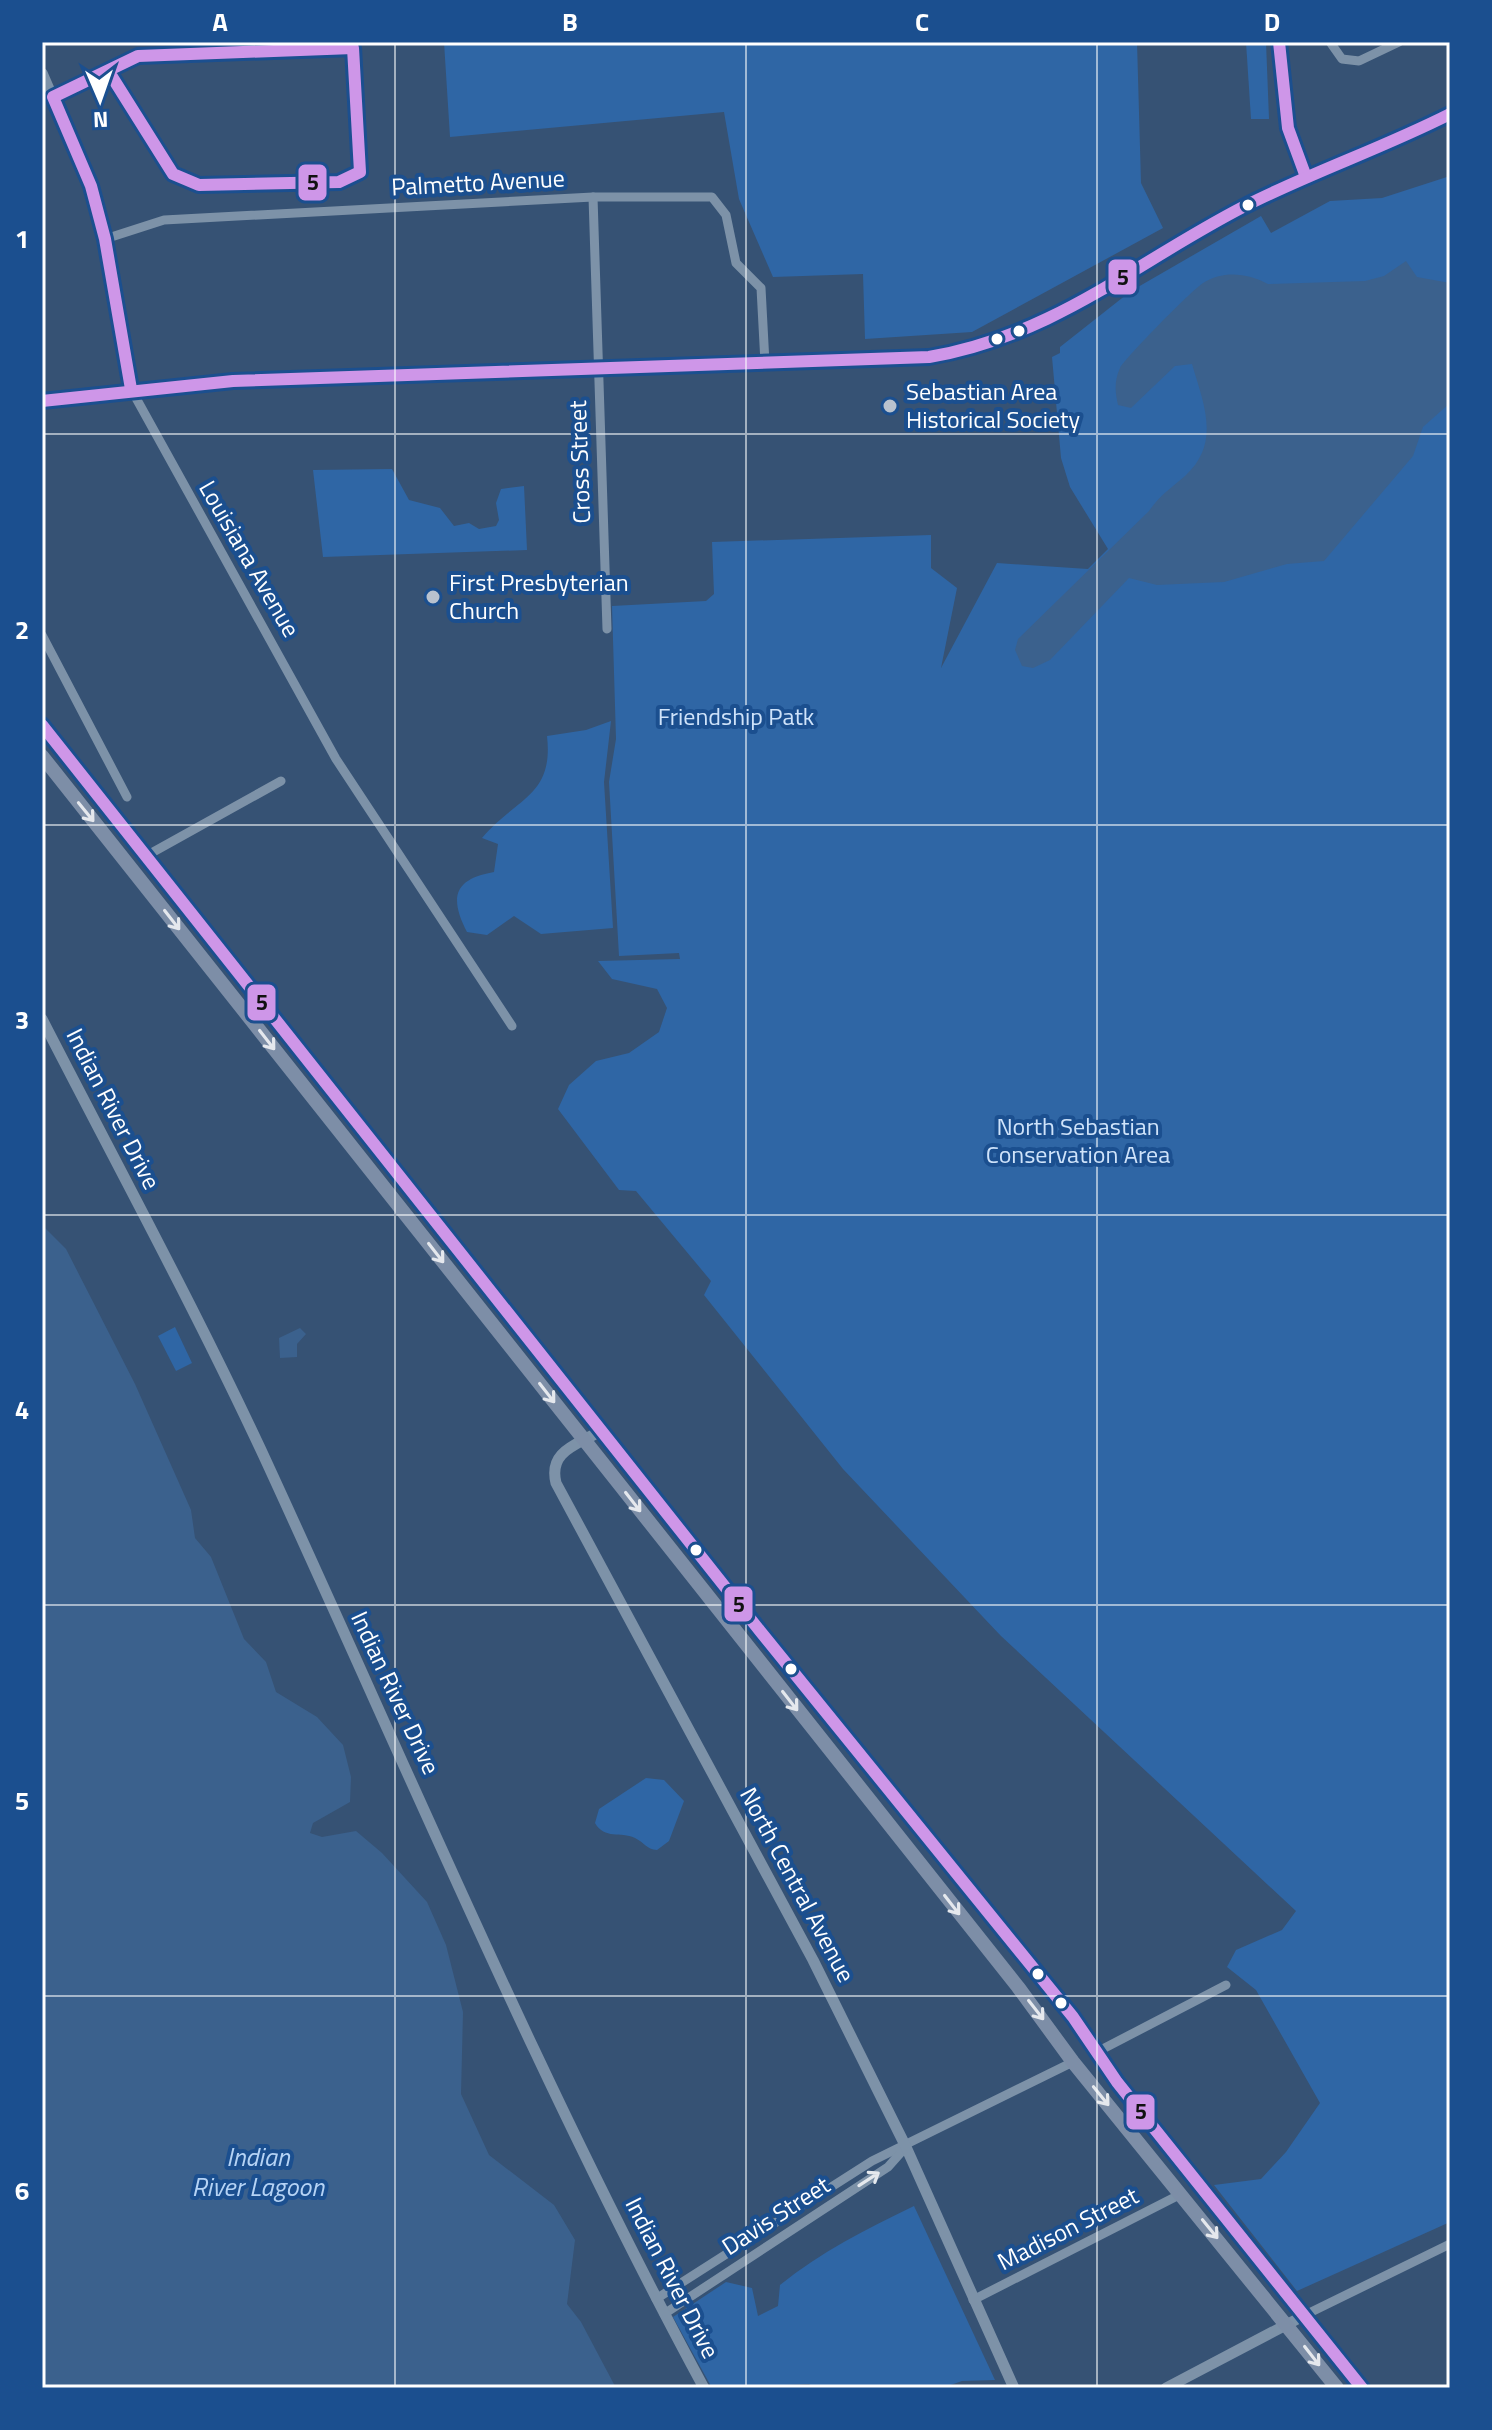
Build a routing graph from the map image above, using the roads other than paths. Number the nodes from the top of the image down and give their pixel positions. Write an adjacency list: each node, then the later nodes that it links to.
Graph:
1 (1279, 42): 8 (street)
2 (1330, 42): 3 (street)
3 (1399, 42)
4 (109, 72): 4 (street); 6 (street)
5 (42, 73): 6 (street, Louisiana Avenue)
6 (53, 97): 10 (street, Louisiana Avenue)
7 (1450, 114): 8 (street)
8 (1306, 177): 11 (street)
9 (593, 197): 10 (street, Palmetto Avenue); 11 (street, Palmetto Avenue); 12 (street, Cross Street)
10 (105, 239): 13 (street, Louisiana Avenue)
11 (765, 363): 12 (street)
12 (596, 369): 13 (street); 15 (street, Cross Street)
13 (131, 389): 14 (street); 26 (street, Louisiana Avenue)
14 (42, 401)
15 (607, 629)
16 (42, 635): 20 (street)
17 (42, 725): 22 (main road)
18 (42, 756): 21 (main road, one-way to 21)
19 (281, 781): 22 (street)
20 (127, 797)
21 (107, 838): 22 (main road); 23 (main road)
22 (146, 856): 24 (main road)
23 (136, 874): 24 (main road); 28 (main road, one-way to 28)
24 (172, 888): 27 (main road)
25 (42, 1019): 39 (street, Indian River Drive)
26 (512, 1026)
27 (602, 1430): 28 (street, North Central Avenue); 29 (main road)
28 (585, 1441): 30 (main road, one-way to 30); 36 (street, North Central Avenue)
29 (760, 1631): 30 (street); 33 (main road)
30 (742, 1640): 32 (main road, one-way to 32)
31 (1226, 1985): 33 (street)
32 (1054, 2033): 33 (main road); 34 (main road)
33 (1095, 2053): 35 (main road)
34 (1073, 2062): 35 (main road); 36 (street, Davis Street); 37 (main road, one-way to 37)
35 (1117, 2082): 42 (main road)
36 (906, 2147): 39 (street, Davis Street); 40 (street, North Central Avenue); 41 (street, Davis Street, one-way to 36)
37 (1181, 2194): 40 (street, Madison Street); 43 (main road, one-way to 43)
38 (1450, 2244): 42 (street)
39 (656, 2299): 41 (street, Indian River Drive)
40 (973, 2300): 45 (street, North Central Avenue)
41 (664, 2314): 44 (street, Indian River Drive)
42 (1305, 2315): 43 (street); 48 (main road)
43 (1287, 2324): 46 (street); 47 (main road, one-way to 47)
44 (704, 2388)
45 (1014, 2388)
46 (1166, 2388)
47 (1337, 2388)
48 (1362, 2388)

